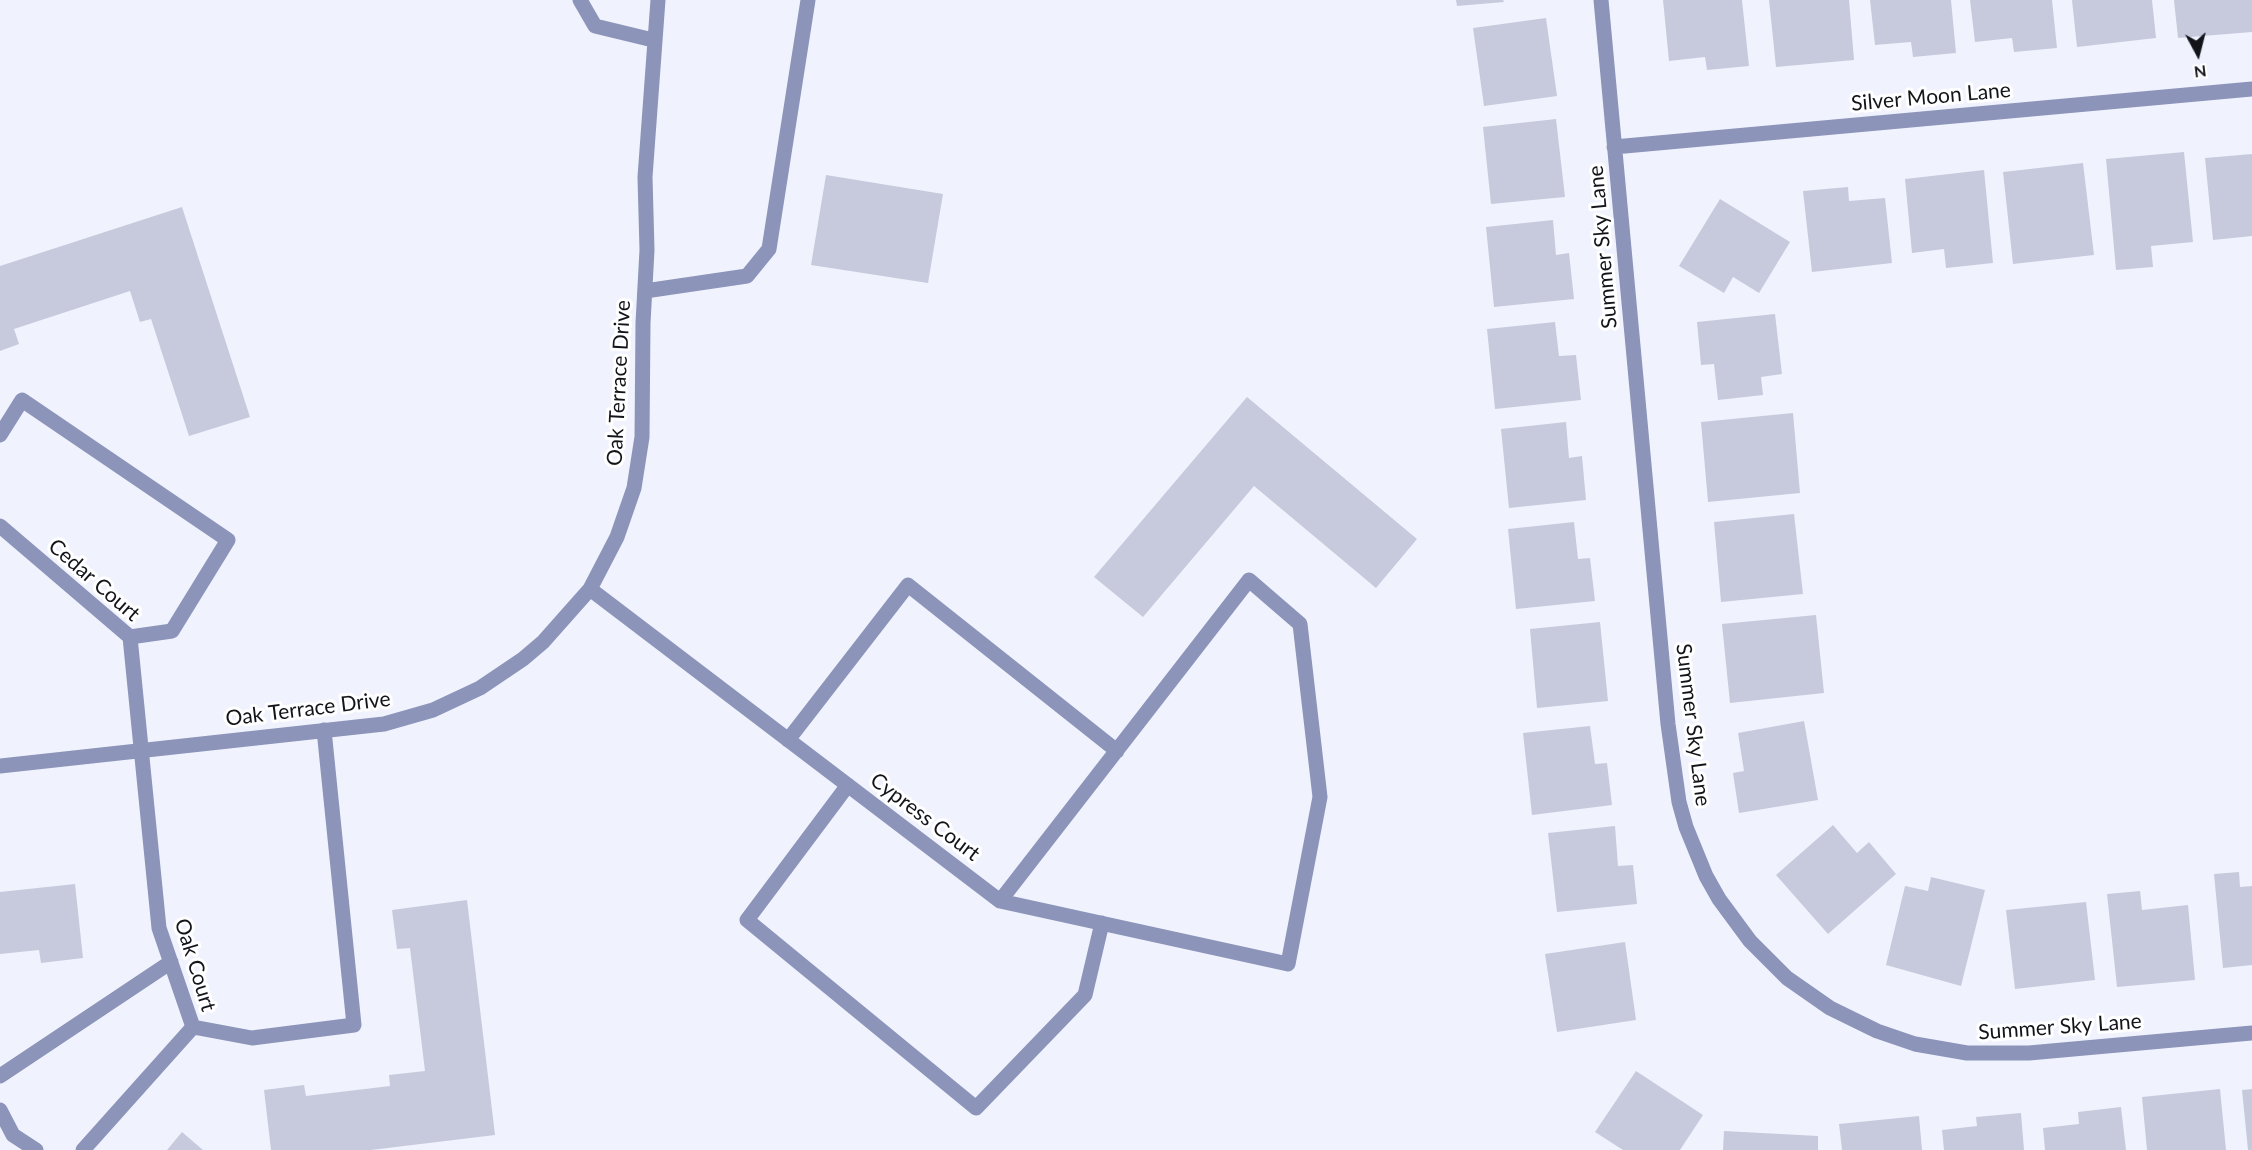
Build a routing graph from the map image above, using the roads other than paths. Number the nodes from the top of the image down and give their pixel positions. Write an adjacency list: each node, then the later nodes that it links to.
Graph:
1 (580, 0): 5 (street)
2 (658, 0): 5 (street, Oak Terrace Drive)
3 (808, 0): 8 (street)
4 (1601, 0): 7 (street, Summer Sky Lane)
5 (653, 40): 8 (street, Oak Terrace Drive)
6 (2252, 89): 7 (street, Silver Moon Lane)
7 (1614, 147): 23 (street, Summer Sky Lane)
8 (645, 291): 11 (street, Oak Terrace Drive)
9 (0, 435): 12 (street)
10 (0, 526): 12 (street, Cedar Court)
11 (590, 589): 13 (street, Oak Terrace Drive); 14 (street, Cypress Court)
12 (130, 637): 15 (street, Cedar Court)
13 (324, 730): 15 (street, Oak Terrace Drive); 22 (street)
14 (788, 740): 16 (street); 18 (street, Cypress Court)
15 (139, 751): 17 (street, Oak Terrace Drive); 21 (street, Oak Court)
16 (1117, 751): 19 (street); 20 (street, Cypress Court)
17 (0, 766)
18 (848, 784): 19 (street, Cypress Court); 20 (street)
19 (1000, 901): 20 (street, Cypress Court)
20 (1102, 923)
21 (171, 963): 22 (street, Oak Court); 24 (street)
22 (193, 1027): 27 (street, Oak Court)
23 (2252, 1033)
24 (0, 1076)
25 (0, 1110): 26 (street)
26 (36, 1150)
27 (83, 1150)

